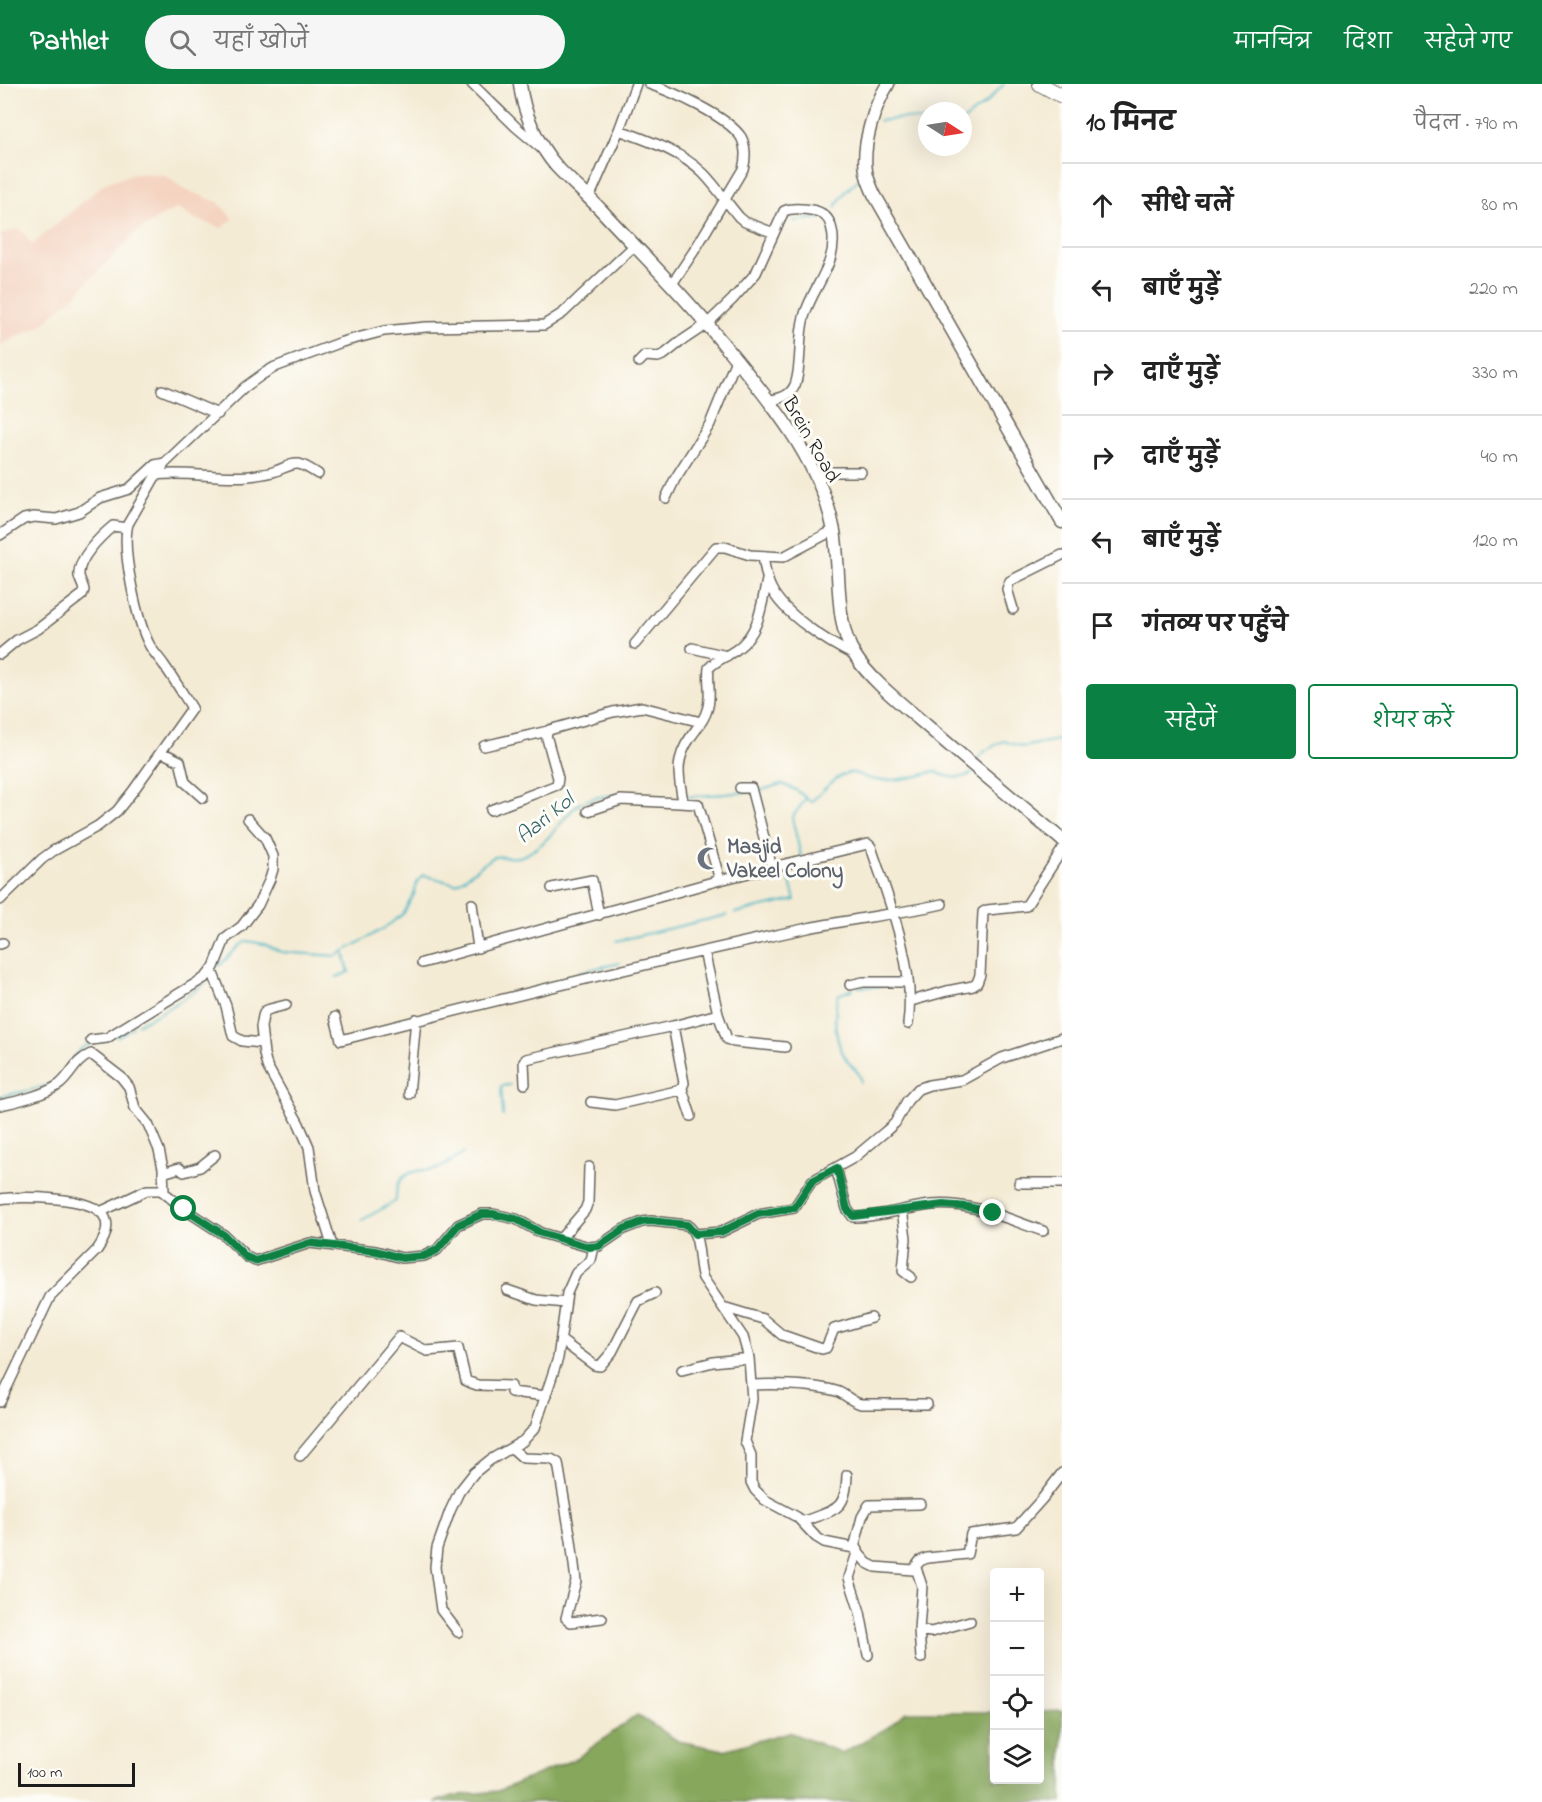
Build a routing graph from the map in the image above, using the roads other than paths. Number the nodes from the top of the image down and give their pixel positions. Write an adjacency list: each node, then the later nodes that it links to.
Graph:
1 (472, 84): 9 (street)
2 (520, 84): 9 (street, Brein Road)
3 (636, 84): 8 (street)
4 (649, 84): 11 (street)
5 (888, 84): 27 (street)
6 (1040, 84): 7 (main road)
7 (1062, 96)
8 (620, 130): 10 (street); 11 (street)
9 (547, 153): 10 (street, Brein Road)
10 (589, 198): 13 (street, Brein Road)
11 (724, 198): 12 (street); 14 (street)
12 (774, 232): 15 (street); 19 (street)
13 (634, 246): 14 (street, Brein Road); 20 (street)
14 (672, 284): 15 (street, Brein Road)
15 (707, 324): 16 (street, Brein Road); 17 (street)
16 (736, 360): 19 (street, Brein Road); 26 (street)
17 (639, 362)
18 (162, 390): 20 (street)
19 (768, 402): 25 (street, Brein Road)
20 (218, 414): 21 (street)
21 (165, 463): 24 (street); 30 (street)
22 (861, 472): 25 (street)
23 (318, 474): 24 (street)
24 (156, 475): 28 (street)
25 (816, 478): 29 (street, Brein Road)
26 (666, 498)
27 (1062, 522)
28 (127, 528): 37 (street); 43 (street)
29 (834, 530): 32 (street); 38 (street, Brein Road)
30 (0, 536)
31 (1062, 555): 34 (street)
32 (763, 557): 33 (street); 35 (street)
33 (767, 580): 38 (street); 39 (street)
34 (1013, 609)
35 (635, 644)
36 (692, 648): 39 (street)
37 (0, 654)
38 (854, 655): 50 (street, Brein Road)
39 (727, 656): 40 (street)
40 (701, 722): 41 (street); 46 (street)
41 (548, 731): 42 (street); 47 (street)
42 (484, 746)
43 (161, 752): 45 (street); 55 (street)
44 (740, 788): 52 (street)
45 (203, 798)
46 (682, 799): 48 (street); 53 (street)
47 (491, 810)
48 (588, 811)
49 (248, 819): 63 (street)
50 (1062, 840)
51 (1062, 850): 66 (street)
52 (772, 868): 53 (street); 59 (street)
53 (720, 880): 58 (street)
54 (552, 888): 58 (street)
55 (0, 900)
56 (472, 904): 60 (street)
57 (942, 904): 59 (street)
58 (599, 915): 60 (street)
59 (893, 915): 61 (street); 64 (street)
60 (478, 948): 62 (street)
61 (704, 951): 68 (street); 70 (street)
62 (422, 963)
63 (213, 974): 74 (street); 75 (street)
64 (908, 982): 65 (street); 66 (street)
65 (850, 985)
66 (911, 1001): 71 (street)
67 (286, 1005): 75 (street)
68 (718, 1014): 72 (street); 76 (street)
69 (335, 1017): 70 (street)
70 (416, 1019): 79 (street)
71 (908, 1024)
72 (673, 1026): 77 (street); 78 (street)
73 (1062, 1038): 85 (street)
74 (92, 1040)
75 (262, 1043): 96 (street)
76 (785, 1047)
77 (525, 1084)
78 (682, 1089): 80 (street); 82 (street)
79 (409, 1094)
80 (591, 1102)
81 (0, 1105): 86 (street)
82 (691, 1116)
83 (215, 1155): 86 (street)
84 (589, 1167): 95 (street)
85 (837, 1168): 91 (street); 94 (street)
86 (163, 1173): 89 (street)
87 (1019, 1183): 88 (street)
88 (1062, 1184)
89 (164, 1192): 92 (street); 96 (street)
90 (0, 1199): 92 (street)
91 (902, 1210): 93 (street); 98 (street)
92 (100, 1212): 109 (street)
93 (1043, 1231)
94 (695, 1234): 97 (street); 102 (street)
95 (561, 1238): 96 (street); 97 (street)
96 (332, 1245)
97 (594, 1247): 101 (street)
98 (911, 1277)
99 (507, 1290): 101 (street)
100 (655, 1293): 104 (street)
101 (565, 1303): 104 (street)
102 (723, 1307): 103 (street); 105 (street)
103 (872, 1318)
104 (562, 1341): 108 (street)
105 (749, 1358): 106 (street); 107 (street)
106 (682, 1370)
107 (751, 1385): 110 (street); 116 (street)
108 (546, 1396): 111 (street); 112 (street)
109 (0, 1402)
110 (927, 1404)
111 (513, 1449): 119 (street); 122 (street)
112 (300, 1456)
113 (1062, 1473): 118 (street)
114 (847, 1475): 116 (street)
115 (920, 1504): 117 (street)
116 (802, 1522): 117 (street)
117 (856, 1549): 118 (street); 123 (street)
118 (916, 1568): 121 (street)
119 (602, 1618)
120 (970, 1621): 121 (street)
121 (919, 1630): 124 (street)
122 (458, 1632)
123 (868, 1655)
124 (921, 1658)

